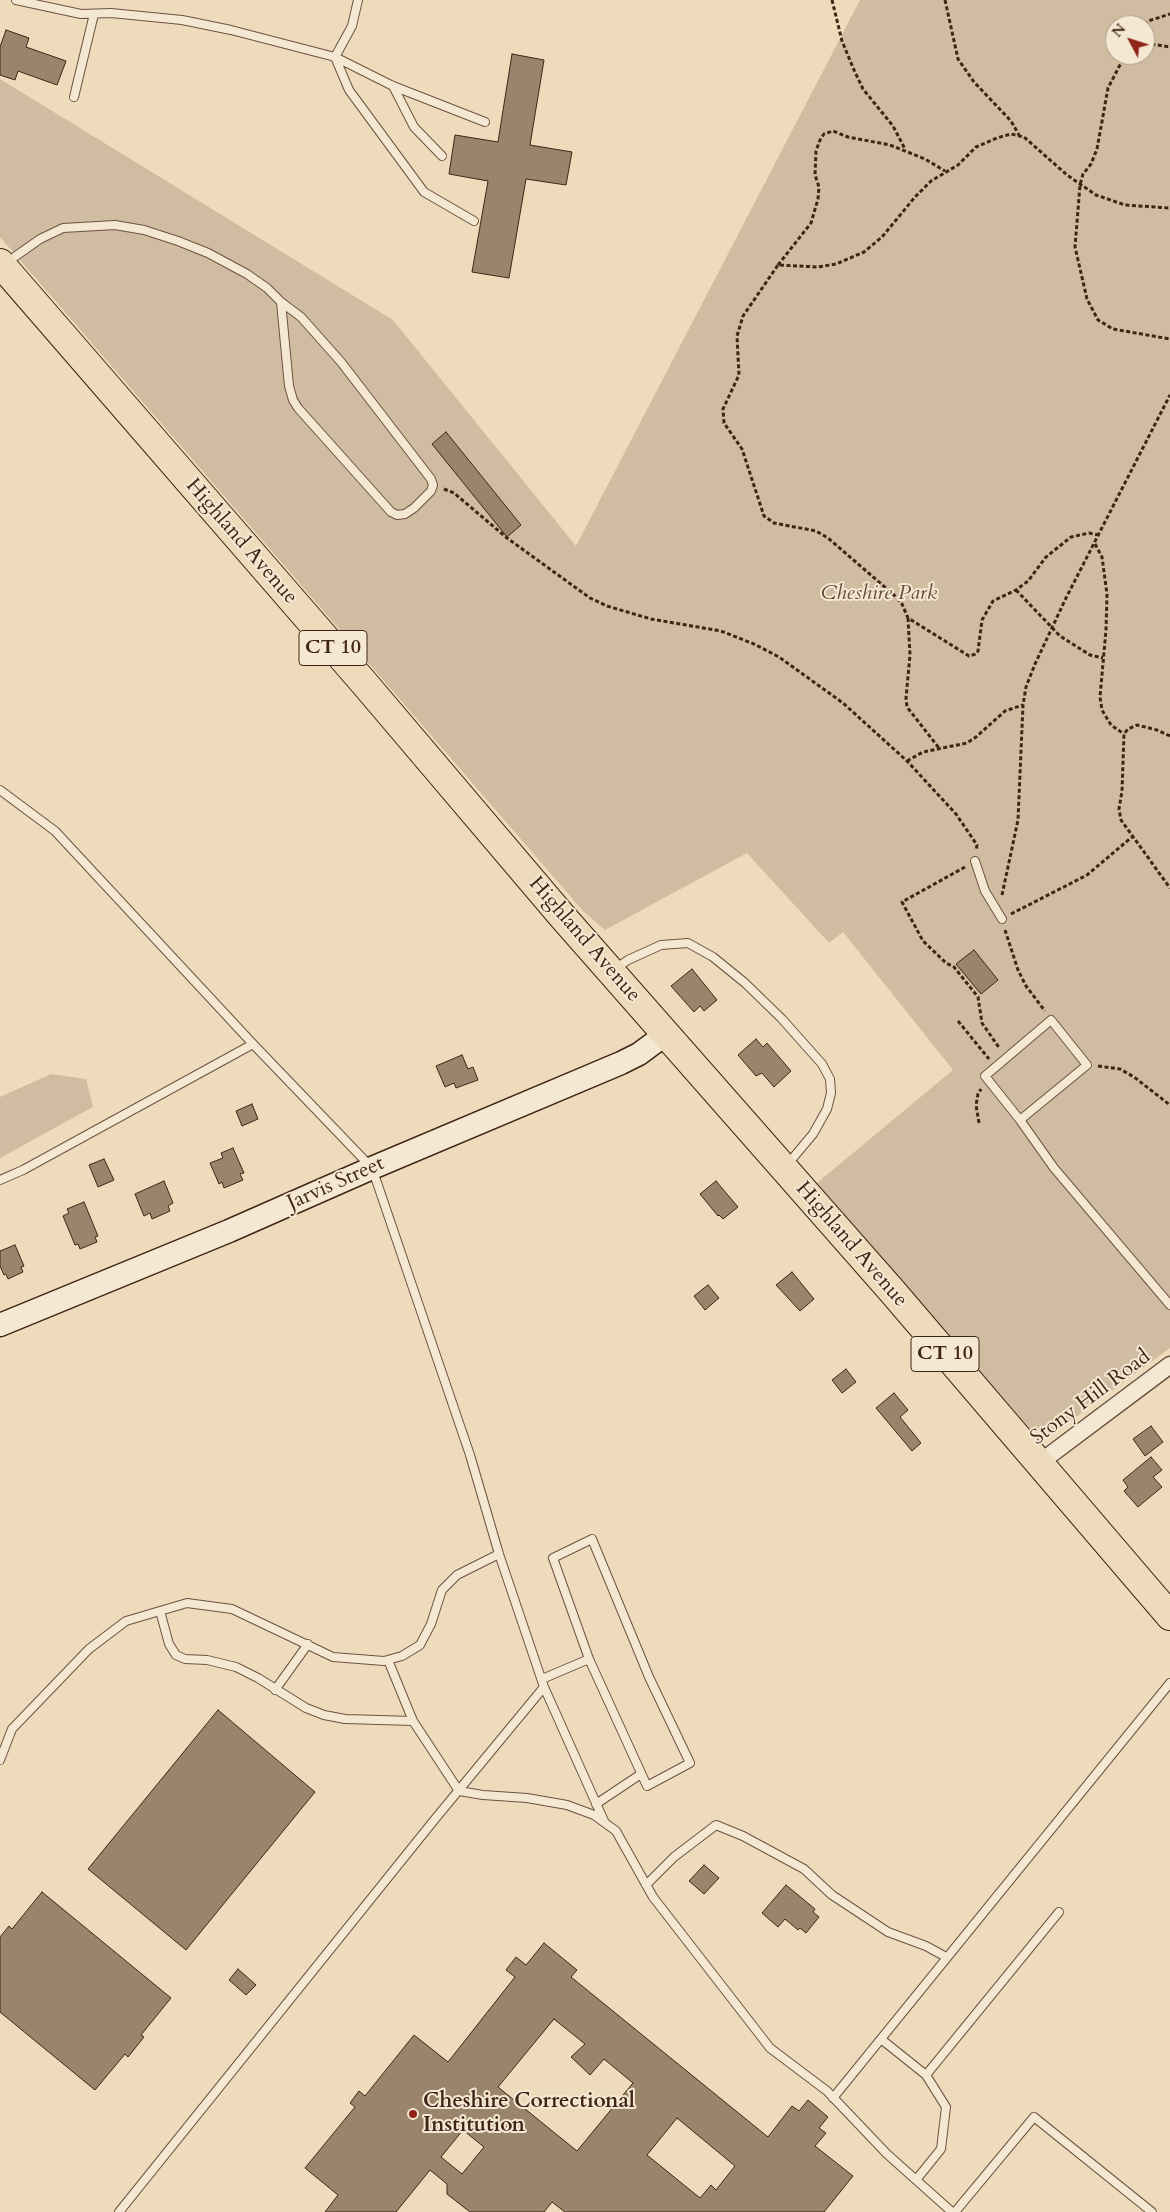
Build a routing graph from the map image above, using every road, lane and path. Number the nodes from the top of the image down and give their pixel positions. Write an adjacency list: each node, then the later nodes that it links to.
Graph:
1 (16, 0): 5 (lane)
2 (358, 0): 10 (lane)
3 (832, 0): 16 (path)
4 (945, 0): 15 (path)
5 (94, 14): 10 (lane); 13 (lane)
6 (1170, 14): 7 (path)
7 (1155, 19)
8 (1155, 45): 9 (path)
9 (1170, 47)
10 (335, 57): 12 (lane); 21 (lane)
11 (1120, 65): 19 (path)
12 (393, 86): 14 (lane); 17 (lane)
13 (74, 97)
14 (485, 122)
15 (1018, 135): 18 (path); 19 (path)
16 (905, 150): 18 (path); 23 (path)
17 (442, 156)
18 (945, 171): 23 (path)
19 (1080, 185): 20 (path); 25 (path)
20 (1170, 208)
21 (474, 221)
22 (1, 264): 24 (lane); 44 (highway, Highland Avenue / CT 10)
23 (778, 265): 31 (path)
24 (281, 302): 27 (lane); 27 (lane)
25 (1170, 339)
26 (1170, 394): 28 (path)
27 (433, 486): 38 (path)
28 (1099, 535): 29 (path); 30 (path)
29 (1095, 544): 32 (path); 33 (path)
30 (1016, 590): 31 (path); 32 (path)
31 (908, 618): 37 (path)
32 (1052, 627): 33 (path); 34 (path)
33 (1103, 658): 35 (path)
34 (1023, 706): 37 (path); 43 (path)
35 (1124, 734): 36 (path); 40 (path)
36 (1170, 736)
37 (939, 748): 38 (path)
38 (908, 761): 41 (path)
39 (0, 790): 48 (lane)
40 (1132, 837): 42 (path); 43 (path)
41 (975, 861): 43 (lane); 49 (path)
42 (1170, 888)
43 (1002, 919): 45 (path)
44 (611, 972): 47 (highway, Highland Avenue / CT 10); 57 (lane)
45 (1051, 1020): 49 (lane); 50 (lane)
46 (958, 1021): 51 (path)
47 (666, 1034): 56 (street, Jarvis Street); 57 (highway, Highland Avenue / CT 10)
48 (253, 1044): 56 (lane); 58 (lane)
49 (1007, 1058): 51 (lane)
50 (1087, 1065): 53 (path); 54 (lane)
51 (996, 1067): 52 (lane)
52 (988, 1080): 54 (lane); 55 (path)
53 (1170, 1105)
54 (1020, 1120): 59 (lane)
55 (979, 1124)
56 (372, 1168): 60 (street, Jarvis Street); 63 (lane)
57 (784, 1168): 62 (highway, Highland Avenue / CT 10)
58 (0, 1180)
59 (1170, 1305)
60 (0, 1325)
61 (1170, 1365): 62 (street, Stony Hill Road)
62 (1038, 1464): 65 (highway, Highland Avenue / CT 10)
63 (499, 1554): 67 (lane); 69 (lane)
64 (160, 1611): 66 (lane); 72 (lane); 74 (lane)
65 (1170, 1616)
66 (308, 1644): 67 (lane); 72 (lane)
67 (388, 1660): 73 (lane)
68 (589, 1660): 69 (lane); 75 (lane); 75 (lane)
69 (542, 1679): 71 (lane)
70 (1170, 1683): 81 (lane)
71 (544, 1687): 76 (lane); 77 (lane)
72 (275, 1690): 73 (lane)
73 (413, 1721): 76 (lane)
74 (0, 1760)
75 (641, 1774): 77 (lane)
76 (459, 1791): 78 (lane); 86 (lane)
77 (596, 1804): 78 (lane)
78 (604, 1823): 79 (lane)
79 (646, 1885): 81 (lane); 84 (lane)
80 (1059, 1912): 83 (lane)
81 (946, 1957): 82 (lane)
82 (880, 2039): 83 (lane); 84 (lane)
83 (926, 2075): 85 (lane)
84 (834, 2098): 85 (lane)
85 (916, 2180): 87 (lane)
86 (119, 2212)
87 (954, 2212): 88 (lane)
88 (1152, 2212)

